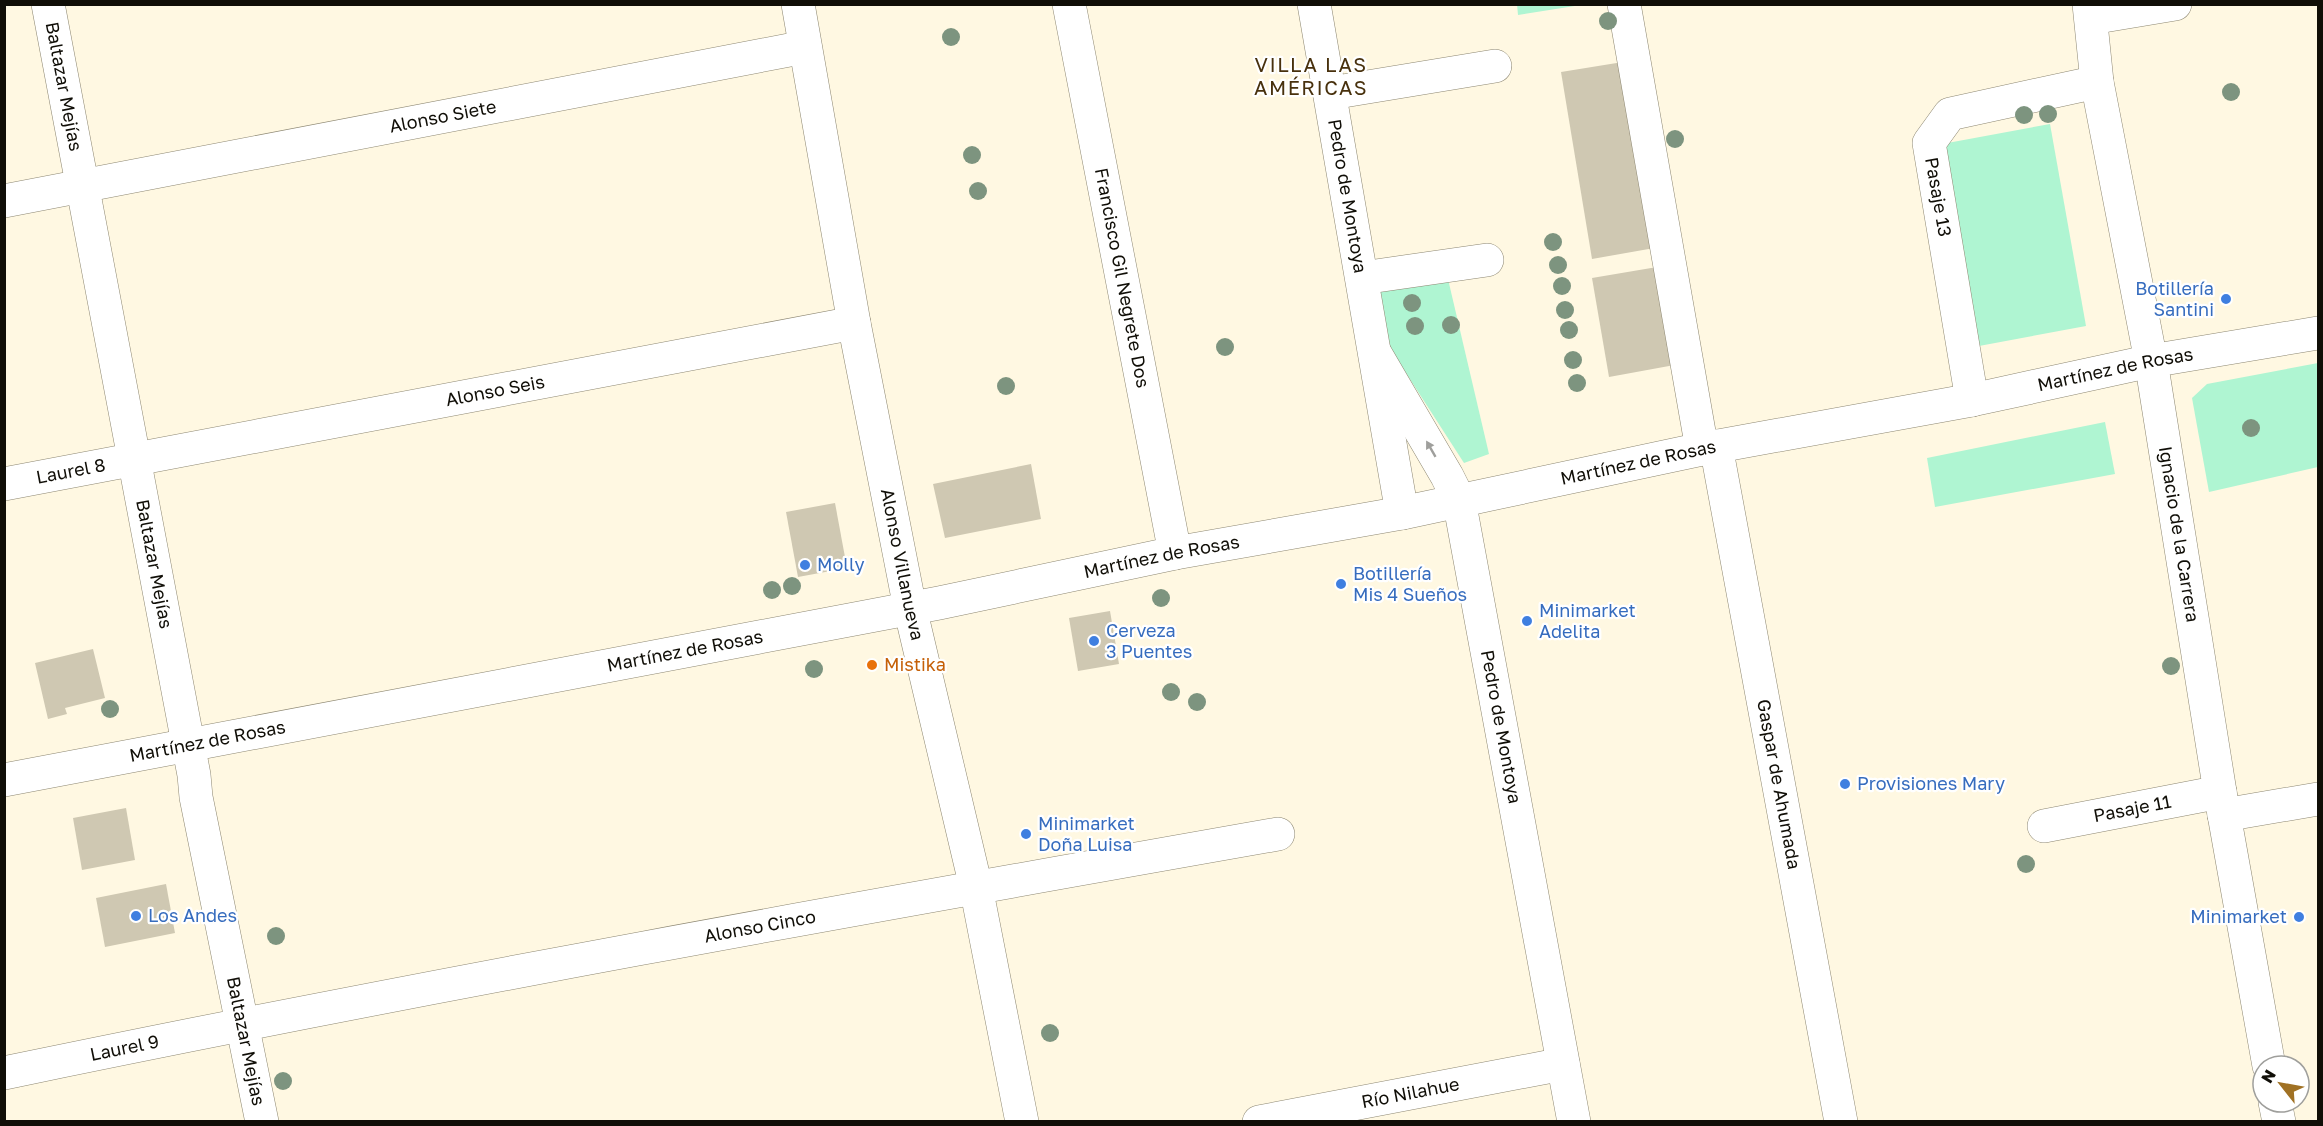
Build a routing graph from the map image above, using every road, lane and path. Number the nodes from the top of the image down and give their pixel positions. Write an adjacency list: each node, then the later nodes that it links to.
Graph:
1 (48, 4): 12 (street, Baltazar Mejías)
2 (798, 4): 8 (street, Alonso Villanueva)
3 (1069, 4): 26 (street, Francisco Gil Negrete Dos)
4 (1314, 4): 11 (street, Pedro de Montoya)
5 (1624, 4): 21 (street, Gaspar de Ahumada)
6 (2175, 4): 7 (street)
7 (2090, 11): 10 (street, Ignacio de la Carrera)
8 (805, 47): 12 (street, Alonso Siete); 16 (street, Alonso Villanueva)
9 (1495, 66): 11 (street)
10 (2097, 82): 19 (street, Ignacio de la Carrera); 20 (street, Pasaje 13)
11 (1331, 93): 15 (street, Pedro de Montoya)
12 (82, 186): 13 (street, Alonso Siete); 22 (street, Baltazar Mejías)
13 (4, 201)
14 (1487, 260): 15 (street)
15 (1362, 278): 18 (street, Pedro de Montoya)
16 (854, 323): 22 (street, Alonso Seis); 27 (street, Alonso Villanueva)
17 (2319, 333): 19 (street, Martínez de Rosas)
18 (1375, 352): 24 (street, Pedro de Montoya, one-way to 18); 25 (street, Pedro de Montoya)
19 (2151, 361): 20 (street, Martínez de Rosas); 31 (street, Ignacio de la Carrera)
20 (1972, 400): 21 (street, Martínez de Rosas)
21 (1709, 447): 24 (street, Martínez de Rosas); 43 (street, Gaspar de Ahumada)
22 (136, 460): 23 (street, Laurel 8); 28 (street, Baltazar Mejías)
23 (4, 484)
24 (1459, 500): 25 (street, Martínez de Rosas); 37 (street, Pedro de Montoya)
25 (1402, 513): 26 (street, Martínez de Rosas)
26 (1175, 553): 27 (street, Martínez de Rosas)
27 (910, 608): 28 (street, Martínez de Rosas); 34 (street, Alonso Villanueva)
28 (188, 745): 29 (street, Martínez de Rosas); 35 (street, Baltazar Mejías)
29 (4, 780)
30 (2319, 799): 31 (street, Pasaje 11)
31 (2222, 804): 32 (street, Pasaje 11); 36 (street, Ignacio de la Carrera)
32 (2044, 826)
33 (1278, 834): 34 (street, Alonso Cinco)
34 (976, 887): 35 (street, Alonso Cinco); 41 (street, Alonso Villanueva)
35 (243, 1024): 38 (street, Laurel 9); 40 (street, Baltazar Mejías)
36 (2267, 1054)
37 (1563, 1064): 39 (street, Río Nilahue); 42 (street, Pedro de Montoya)
38 (4, 1073)
39 (1278, 1120)
40 (262, 1122)
41 (1022, 1122)
42 (1574, 1122)
43 (1841, 1122)

